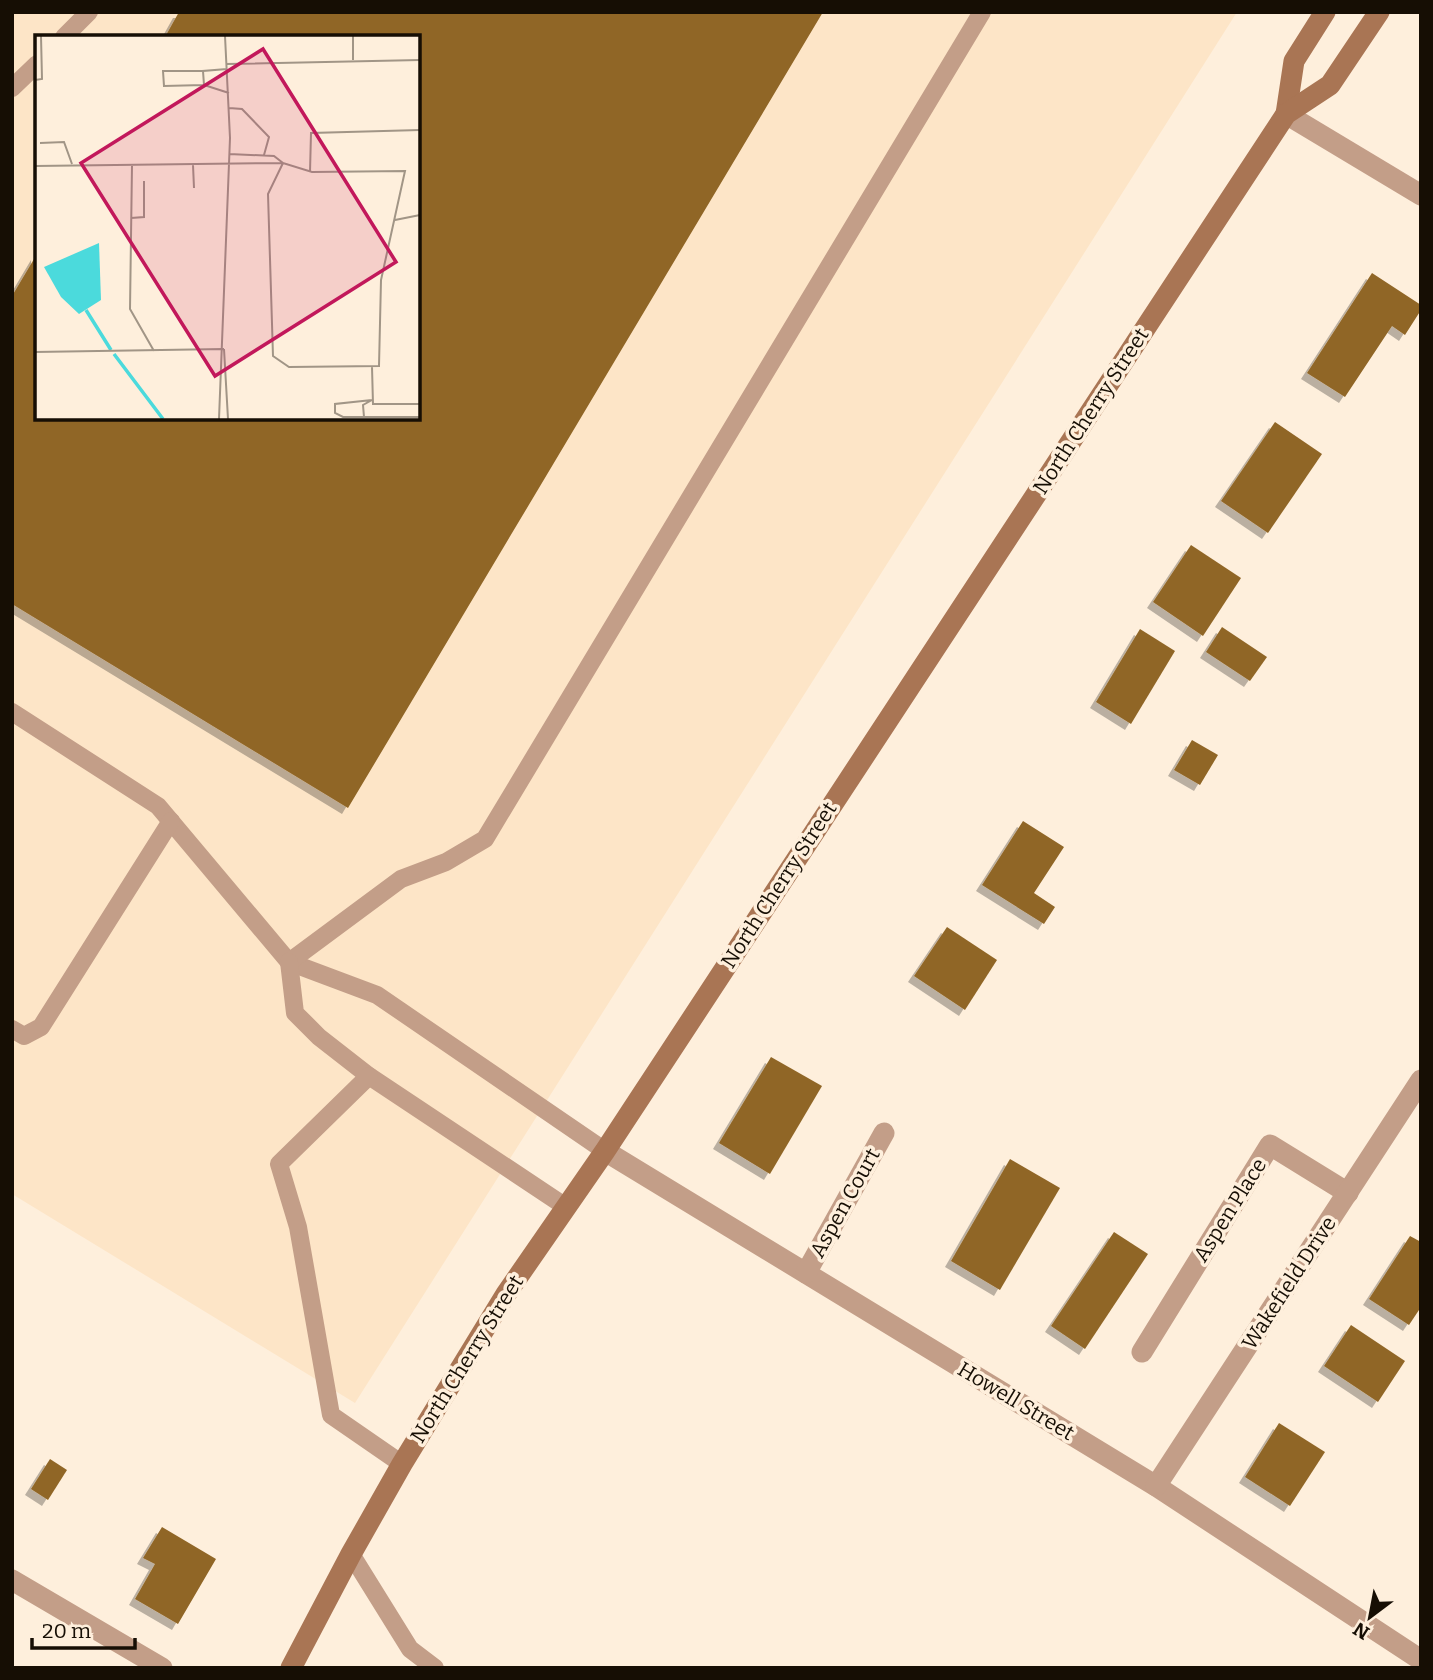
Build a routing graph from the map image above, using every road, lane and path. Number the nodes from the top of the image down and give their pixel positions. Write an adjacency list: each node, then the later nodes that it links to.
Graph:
1 (89, 12): 5 (lane)
2 (982, 12): 12 (lane)
3 (1325, 12): 8 (main road, North Cherry Street)
4 (1379, 12): 8 (main road, North Cherry Street)
5 (66, 35)
6 (35, 66): 7 (lane)
7 (12, 88)
8 (1286, 114): 9 (street); 17 (main road, North Cherry Street)
9 (1421, 195)
10 (12, 712): 11 (lane)
11 (171, 821): 12 (lane); 13 (lane)
12 (289, 962): 14 (lane); 17 (lane)
13 (12, 1029)
14 (369, 1076): 19 (lane); 22 (lane)
15 (1421, 1080): 18 (street, Wakefield Drive)
16 (884, 1133): 20 (street, Aspen Court)
17 (605, 1151): 19 (main road, North Cherry Street); 20 (street, Howell Street)
18 (1348, 1193): 21 (street, Aspen Place); 23 (street, Wakefield Drive)
19 (566, 1207): 22 (main road, North Cherry Street)
20 (806, 1273): 23 (street, Howell Street)
21 (1142, 1352)
22 (402, 1464): 24 (main road, North Cherry Street)
23 (1156, 1486): 26 (street, Howell Street)
24 (351, 1554): 28 (main road, North Cherry Street); 29 (lane)
25 (12, 1580): 27 (street)
26 (1421, 1660)
27 (162, 1668)
28 (291, 1668)
29 (435, 1668)

